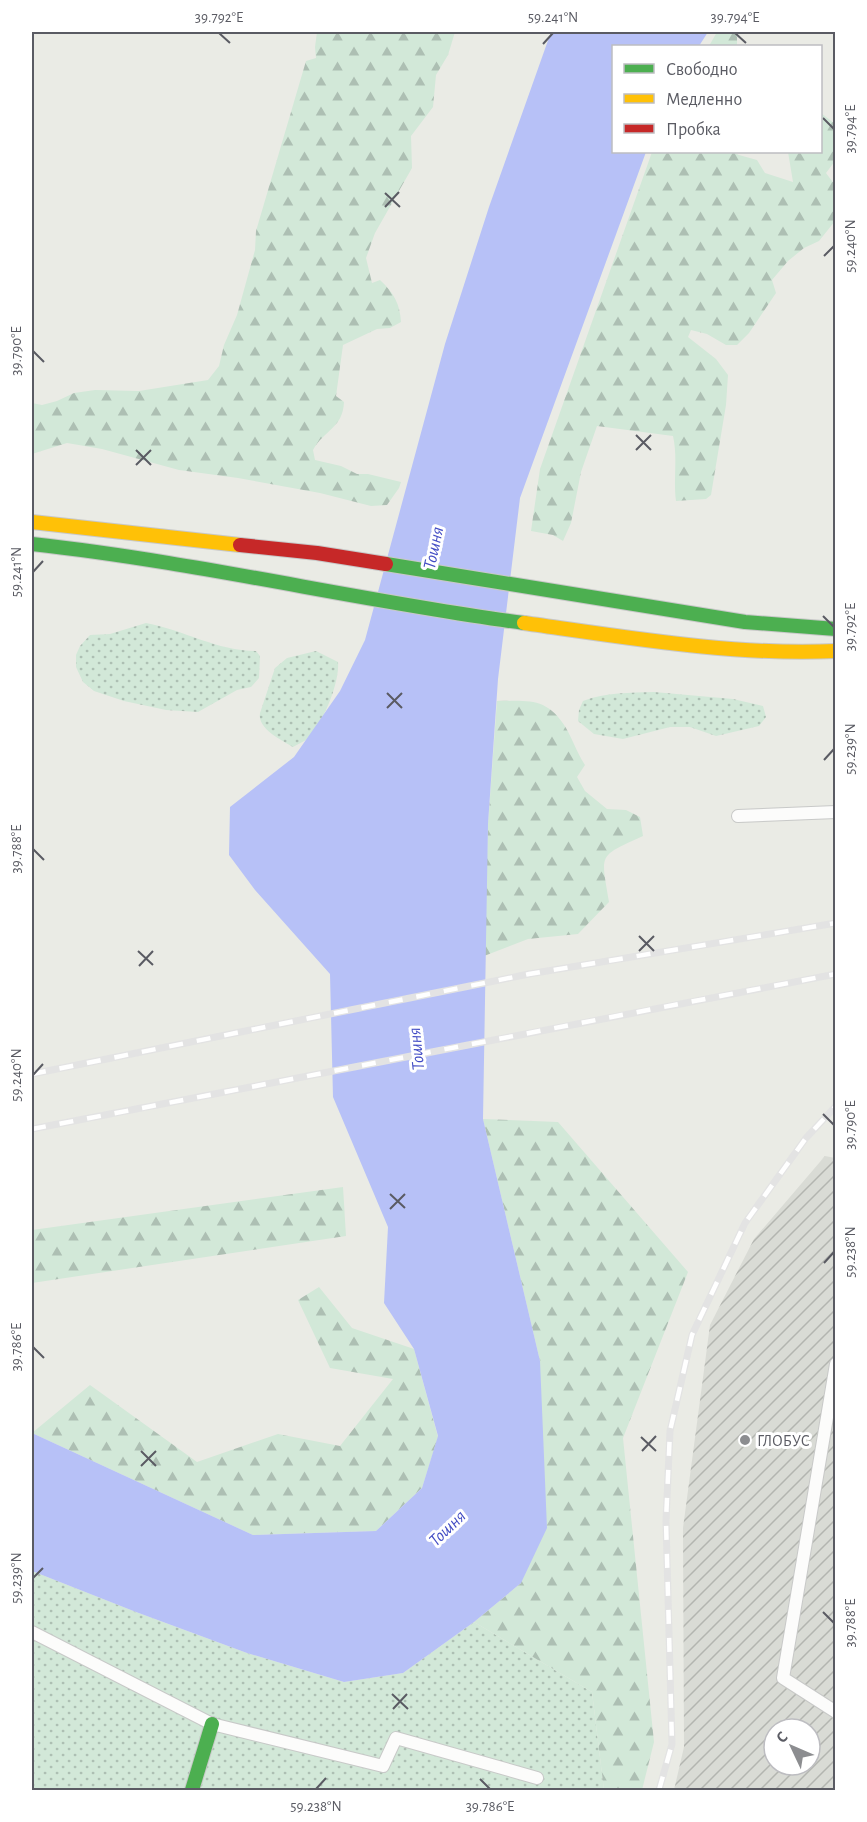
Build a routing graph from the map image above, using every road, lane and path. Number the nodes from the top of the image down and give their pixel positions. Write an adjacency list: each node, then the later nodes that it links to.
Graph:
1 (32, 522): 3 (main road)
2 (32, 544): 4 (main road)
3 (836, 629)
4 (836, 651)
5 (836, 812): 6 (lane)
6 (738, 816)
7 (836, 1364): 9 (lane)
8 (32, 1632): 10 (lane)
9 (836, 1712)
10 (213, 1724): 11 (lane); 12 (main road)
11 (537, 1778)
12 (192, 1791)

